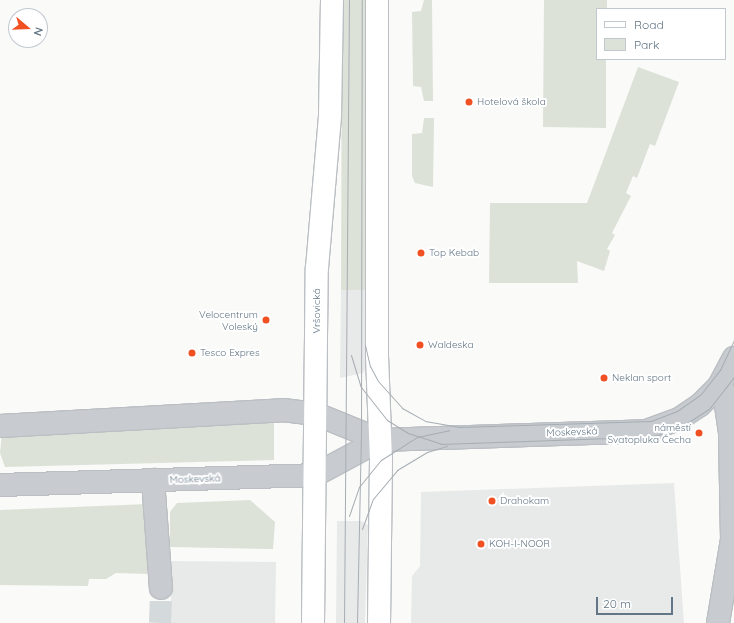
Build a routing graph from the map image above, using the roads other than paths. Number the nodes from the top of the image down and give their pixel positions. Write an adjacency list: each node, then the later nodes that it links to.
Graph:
1 (332, 0): 5 (main road, Vršovická)
2 (377, 0): 7 (main road)
3 (734, 358): 4 (street, Moskevská)
4 (719, 386): 7 (street, Moskevská); 11 (street)
5 (316, 414): 6 (street, Moskevská); 7 (street, Moskevská); 8 (main road, Vršovická)
6 (0, 426)
7 (380, 440): 8 (street, Moskevská); 14 (main road)
8 (315, 475): 9 (street, Moskevská); 13 (main road, Vršovická)
9 (153, 480): 10 (street, Moskevská); 12 (street)
10 (0, 485)
11 (733, 540): 15 (street)
12 (161, 588)
13 (313, 623)
14 (379, 623)
15 (718, 623)

